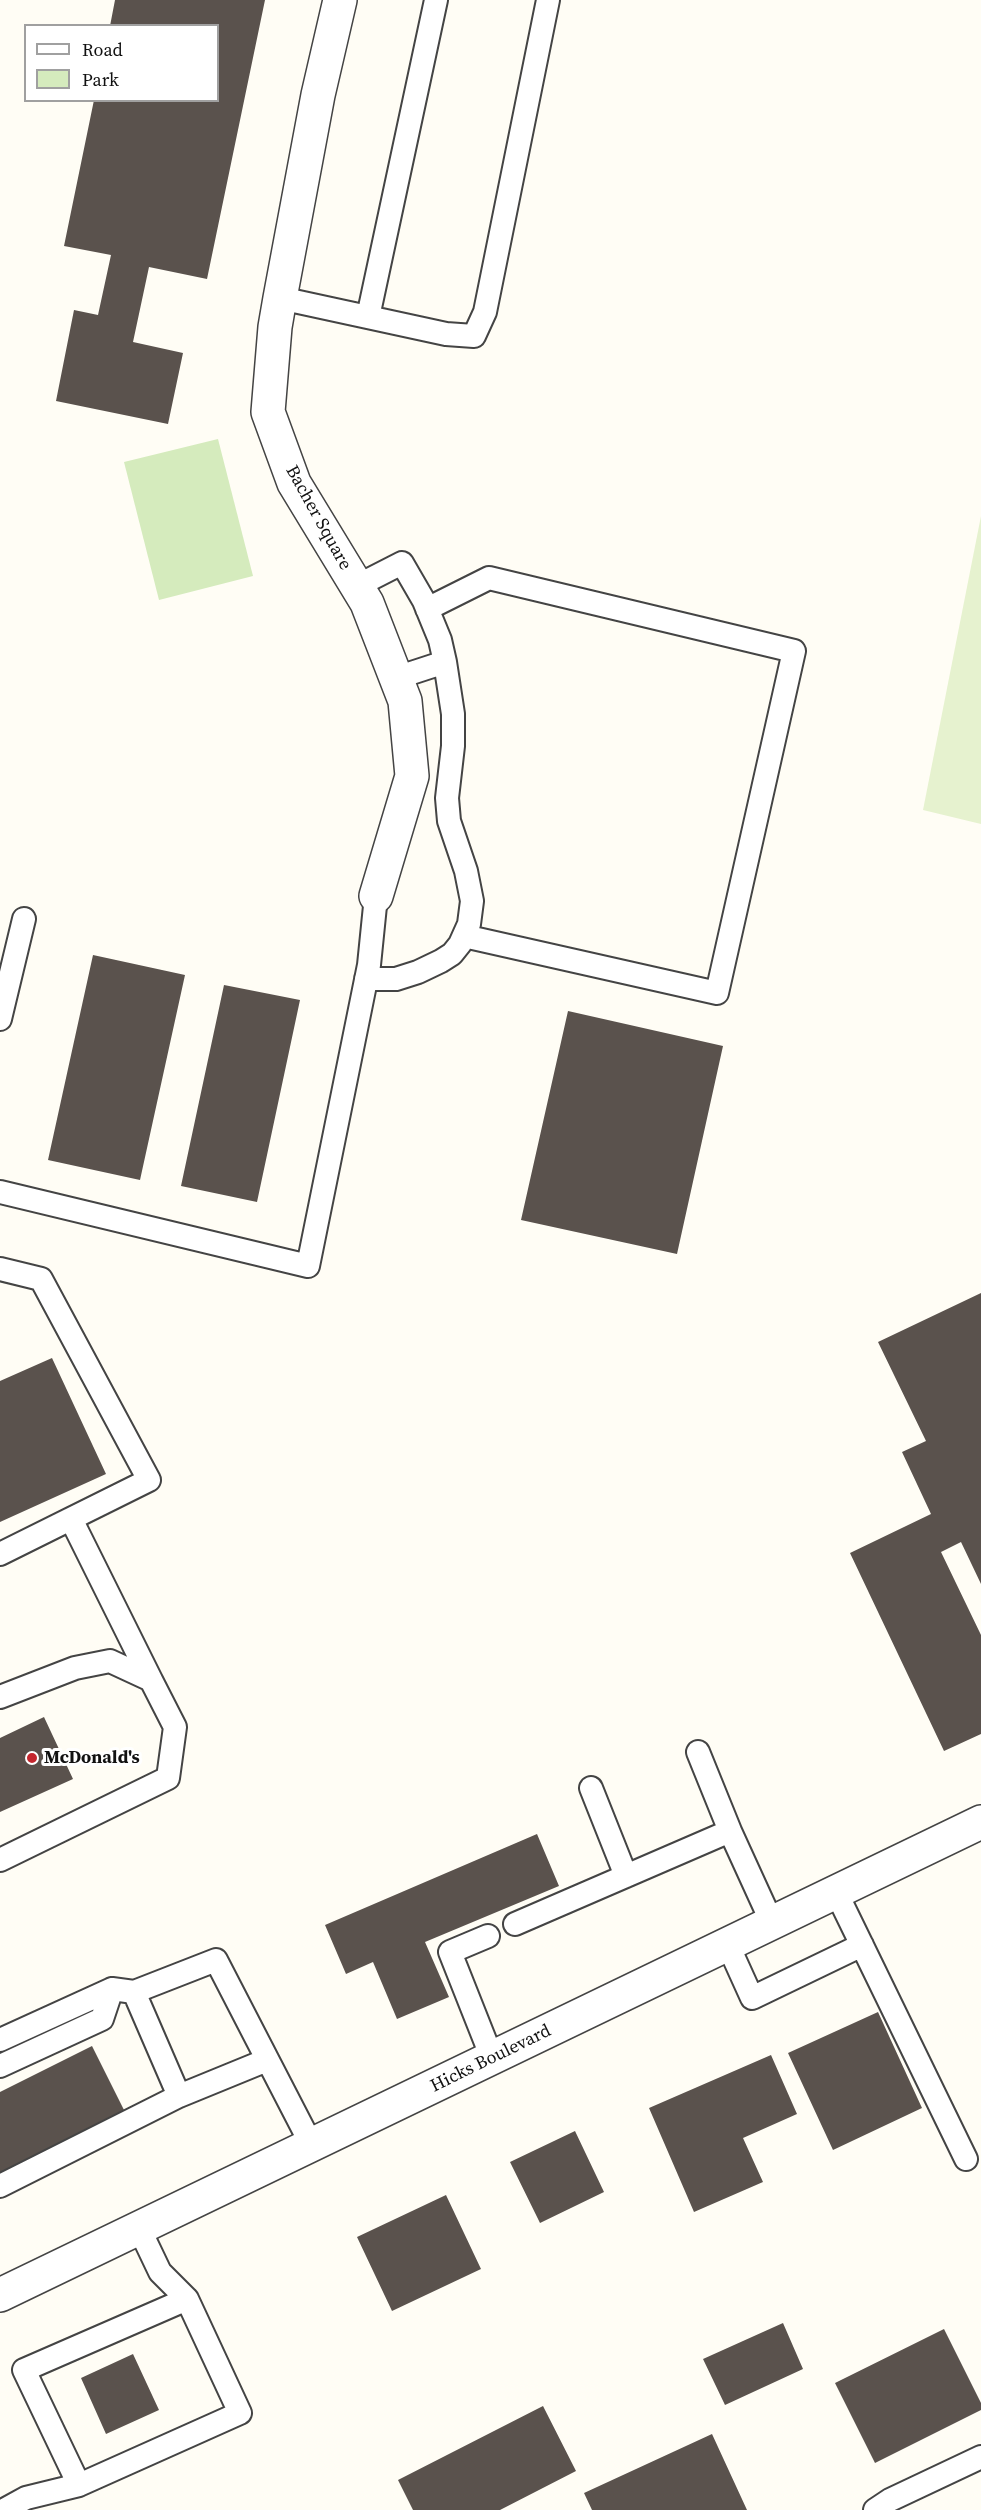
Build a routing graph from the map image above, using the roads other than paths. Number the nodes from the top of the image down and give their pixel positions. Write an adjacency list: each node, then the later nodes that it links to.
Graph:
1 (340, 0): 4 (street, Bacher Square)
2 (436, 0): 5 (lane)
3 (548, 0): 5 (lane)
4 (280, 298): 5 (lane); 6 (street, Bacher Square)
5 (368, 317)
6 (357, 586): 7 (lane); 9 (street, Bacher Square)
7 (428, 609): 8 (lane); 12 (lane)
8 (445, 662): 9 (lane); 12 (lane)
9 (396, 678): 10 (street, Bacher Square)
10 (376, 896): 13 (lane)
11 (24, 919): 14 (lane)
12 (464, 936): 13 (lane)
13 (366, 979): 15 (lane)
14 (0, 1019)
15 (0, 1192)
16 (0, 1269): 17 (lane)
17 (71, 1519): 18 (lane); 19 (lane)
18 (0, 1554)
19 (151, 1680): 20 (lane); 25 (lane)
20 (0, 1697)
21 (698, 1752): 24 (lane)
22 (591, 1788): 26 (lane)
23 (981, 1822): 27 (street, Hicks Boulevard)
24 (730, 1831): 26 (lane); 28 (lane)
25 (0, 1860)
26 (626, 1876): 29 (lane)
27 (836, 1892): 28 (street, Hicks Boulevard); 32 (lane)
28 (772, 1923): 31 (street, Hicks Boulevard)
29 (515, 1924)
30 (488, 1936): 35 (lane)
31 (728, 1945): 32 (lane); 35 (street, Hicks Boulevard)
32 (862, 1945): 40 (lane)
33 (123, 1991): 34 (lane); 36 (lane); 37 (lane); 38 (lane)
34 (0, 2040)
35 (492, 2058): 39 (street, Hicks Boulevard)
36 (267, 2061): 38 (lane); 39 (lane)
37 (0, 2066)
38 (179, 2096): 41 (lane)
39 (311, 2144): 42 (street, Hicks Boulevard)
40 (966, 2159)
41 (0, 2186)
42 (139, 2228): 43 (street, Hicks Boulevard); 44 (lane)
43 (0, 2295)
44 (187, 2300): 46 (lane); 46 (lane)
45 (981, 2457): 48 (lane)
46 (79, 2485): 47 (lane)
47 (4, 2510)
48 (875, 2510)

